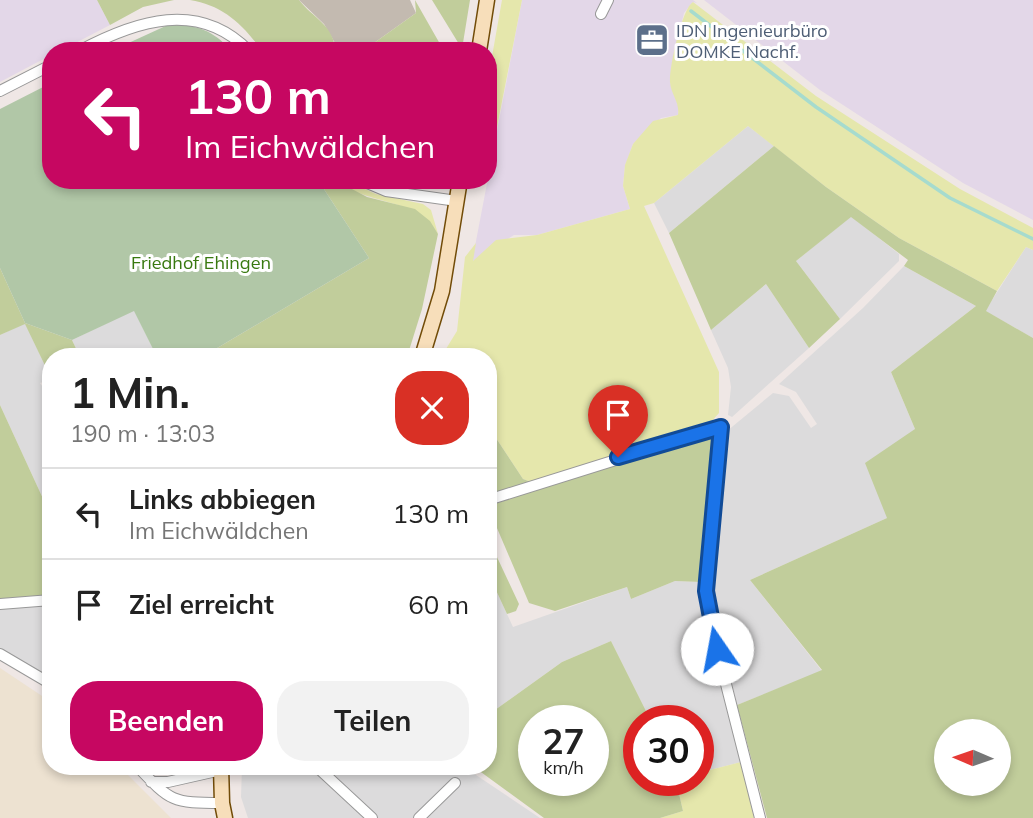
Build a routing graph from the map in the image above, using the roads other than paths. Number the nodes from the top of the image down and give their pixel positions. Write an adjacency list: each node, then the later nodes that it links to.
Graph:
1 (487, 0): 6 (main road)
2 (601, 0): 3 (street)
3 (608, 0)
4 (96, 42): 5 (street)
5 (242, 42)
6 (480, 42)
7 (42, 70): 8 (street)
8 (0, 92)
9 (381, 189): 11 (street)
10 (459, 189): 11 (main road)
11 (457, 201): 12 (main road)
12 (425, 348)
13 (497, 497): 27 (street)
14 (42, 601): 15 (street)
15 (0, 604)
16 (0, 654): 17 (street)
17 (42, 679)
18 (145, 775): 22 (street)
19 (194, 775): 22 (street)
20 (221, 775): 24 (main road)
21 (326, 775): 25 (street)
22 (151, 782): 24 (street)
23 (455, 783): 26 (street)
24 (224, 811)
25 (372, 818)
26 (419, 818)
27 (760, 818)

